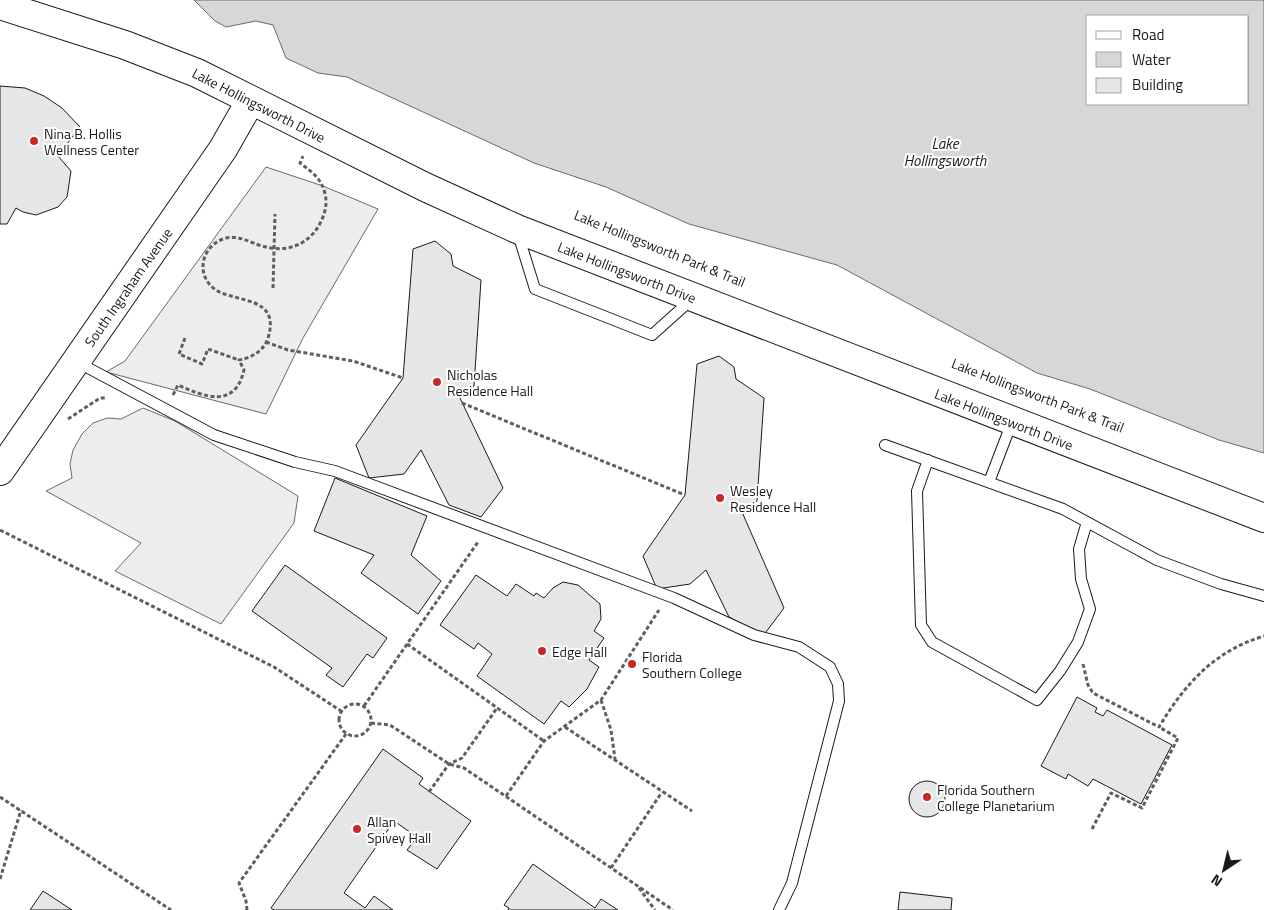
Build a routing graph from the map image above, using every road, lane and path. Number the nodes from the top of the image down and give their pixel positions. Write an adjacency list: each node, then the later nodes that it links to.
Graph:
1 (0, 5): 2 (street, Lake Hollingsworth Drive)
2 (251, 100): 5 (street, Lake Hollingsworth Drive); 12 (street, South Ingraham Avenue)
3 (303, 156): 6 (path)
4 (275, 214): 6 (path)
5 (517, 229): 8 (street, Lake Hollingsworth Drive); 8 (lane)
6 (276, 248): 7 (path); 10 (path)
7 (273, 288)
8 (694, 298): 17 (street, Lake Hollingsworth Drive)
9 (185, 338): 11 (path)
10 (266, 342): 11 (path); 13 (path)
11 (239, 360): 16 (path)
12 (76, 362): 16 (lane); 21 (street, South Ingraham Avenue)
13 (403, 378)
14 (112, 397): 18 (path)
15 (462, 403): 23 (path)
16 (167, 409): 26 (lane)
17 (1012, 422): 22 (lane); 24 (street, Lake Hollingsworth Drive)
18 (62, 424)
19 (885, 445): 20 (lane)
20 (928, 460): 22 (lane); 32 (lane)
21 (0, 471)
22 (989, 482): 25 (lane)
23 (685, 495)
24 (1264, 518)
25 (1088, 522): 29 (lane); 32 (lane)
26 (488, 527): 28 (lane); 31 (path)
27 (0, 530): 36 (path)
28 (668, 595): 33 (path); 58 (lane)
29 (1264, 596)
30 (1264, 636): 39 (path)
31 (407, 644): 34 (path); 35 (path)
32 (1071, 654): 39 (path)
33 (601, 700): 38 (path); 42 (path)
34 (364, 706): 36 (path); 37 (path)
35 (497, 708): 41 (path); 43 (path)
36 (341, 711): 40 (path)
37 (371, 723): 40 (path); 43 (path)
38 (565, 726): 41 (path); 42 (path)
39 (1159, 728): 50 (path)
40 (346, 734): 55 (path)
41 (544, 742): 47 (path)
42 (615, 760): 45 (path)
43 (449, 764): 44 (path); 47 (path)
44 (430, 792)
45 (662, 792): 49 (path); 51 (path)
46 (0, 796): 48 (path)
47 (506, 796): 51 (path)
48 (21, 810): 52 (path); 54 (path)
49 (692, 811)
50 (1092, 829)
51 (611, 868): 53 (path)
52 (0, 879)
53 (637, 885): 56 (path); 57 (path)
54 (171, 910)
55 (247, 910)
56 (655, 910)
57 (673, 910)
58 (779, 910)

